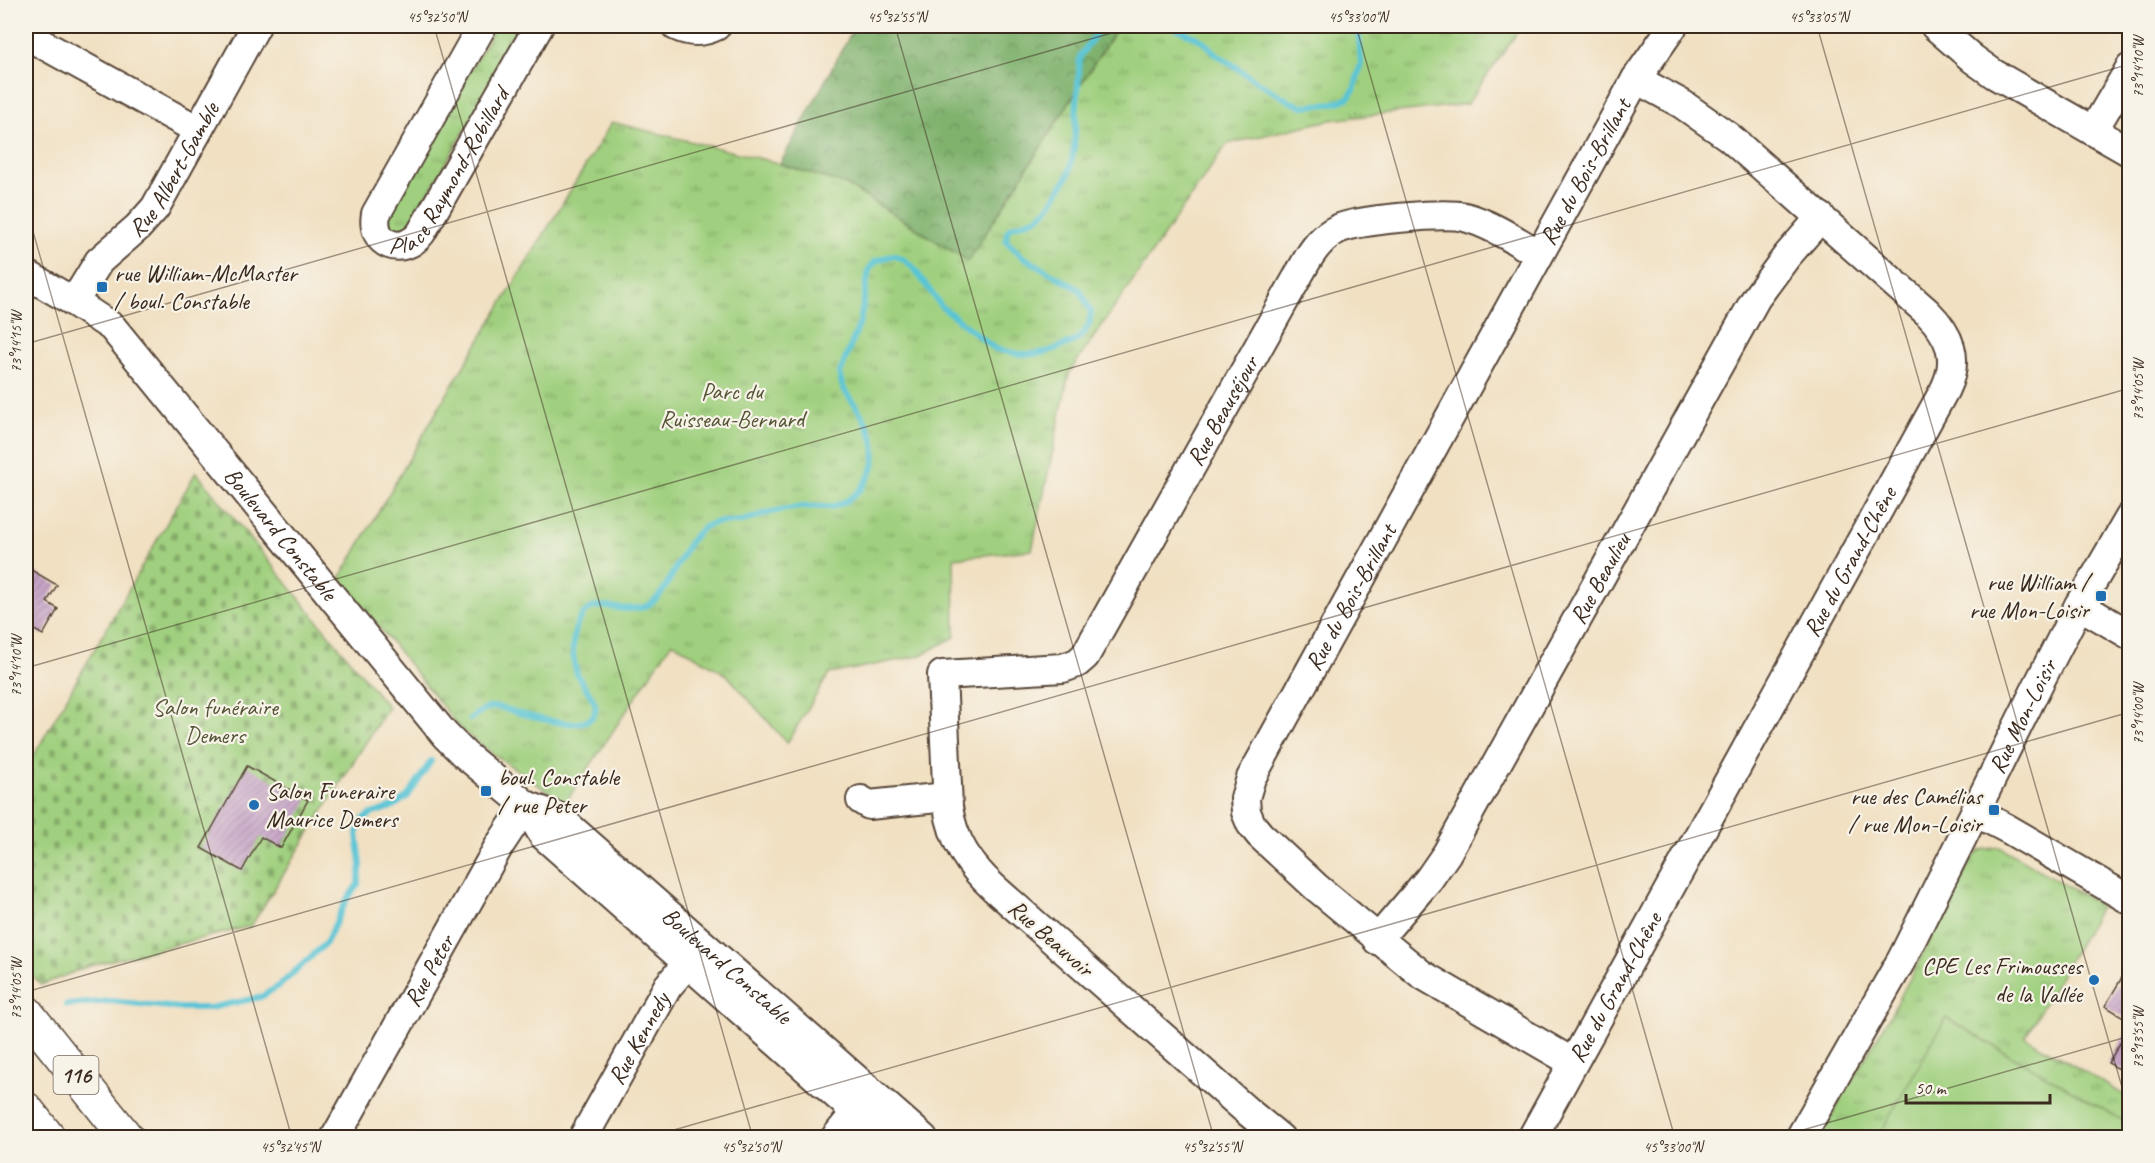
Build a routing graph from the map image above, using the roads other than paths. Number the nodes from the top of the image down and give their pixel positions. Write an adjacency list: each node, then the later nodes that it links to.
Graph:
1 (256, 26): 11 (street, Rue Albert-Gamble)
2 (482, 26): 3 (street, Place Raymond-Robillard)
3 (539, 26)
4 (676, 26): 5 (street)
5 (716, 26)
6 (1672, 26): 10 (street, Rue du Bois-Brillant)
7 (1935, 26): 12 (street)
8 (26, 35): 11 (street)
9 (2130, 68): 12 (street)
10 (1636, 79): 14 (street, Rue du Grand-Chêne); 15 (street, Rue du Bois-Brillant)
11 (198, 130): 17 (street, Rue Albert-Gamble)
12 (2093, 131): 13 (street)
13 (2130, 152)
14 (1821, 217): 27 (street, Rue Beaulieu); 30 (street, Rue du Grand-Chêne)
15 (1539, 254): 21 (street, Rue Beauséjour); 27 (street, Rue du Bois-Brillant)
16 (26, 274): 17 (street, Boulevard Constable)
17 (75, 302): 24 (street, Boulevard Constable)
18 (2130, 517): 19 (street, Rue Mon-Loisir)
19 (2079, 605): 20 (street); 25 (street, Rue Mon-Loisir)
20 (2130, 635)
21 (942, 675): 22 (street, Rue Beauvoir)
22 (947, 797): 23 (street); 40 (street, Rue Beauvoir)
23 (861, 800)
24 (526, 806): 28 (street, Boulevard Constable); 35 (street, Rue Peter)
25 (1975, 812): 26 (street); 42 (street, Rue Mon-Loisir)
26 (2130, 900)
27 (1377, 940): 30 (street, Rue du Bois-Brillant)
28 (696, 954): 32 (street, Boulevard Constable); 36 (street, Rue Kennedy); 39 (street, Boulevard Constable)
29 (26, 1012): 34 (main road, 116)
30 (1572, 1062): 41 (street, Rue du Grand-Chêne)
31 (26, 1108): 33 (main road, 116)
32 (856, 1112): 37 (street); 38 (street, Boulevard Constable)
33 (49, 1137)
34 (127, 1137)
35 (335, 1137)
36 (583, 1137)
37 (835, 1137)
38 (885, 1137)
39 (923, 1137)
40 (1280, 1137)
41 (1532, 1137)
42 (1800, 1137)

